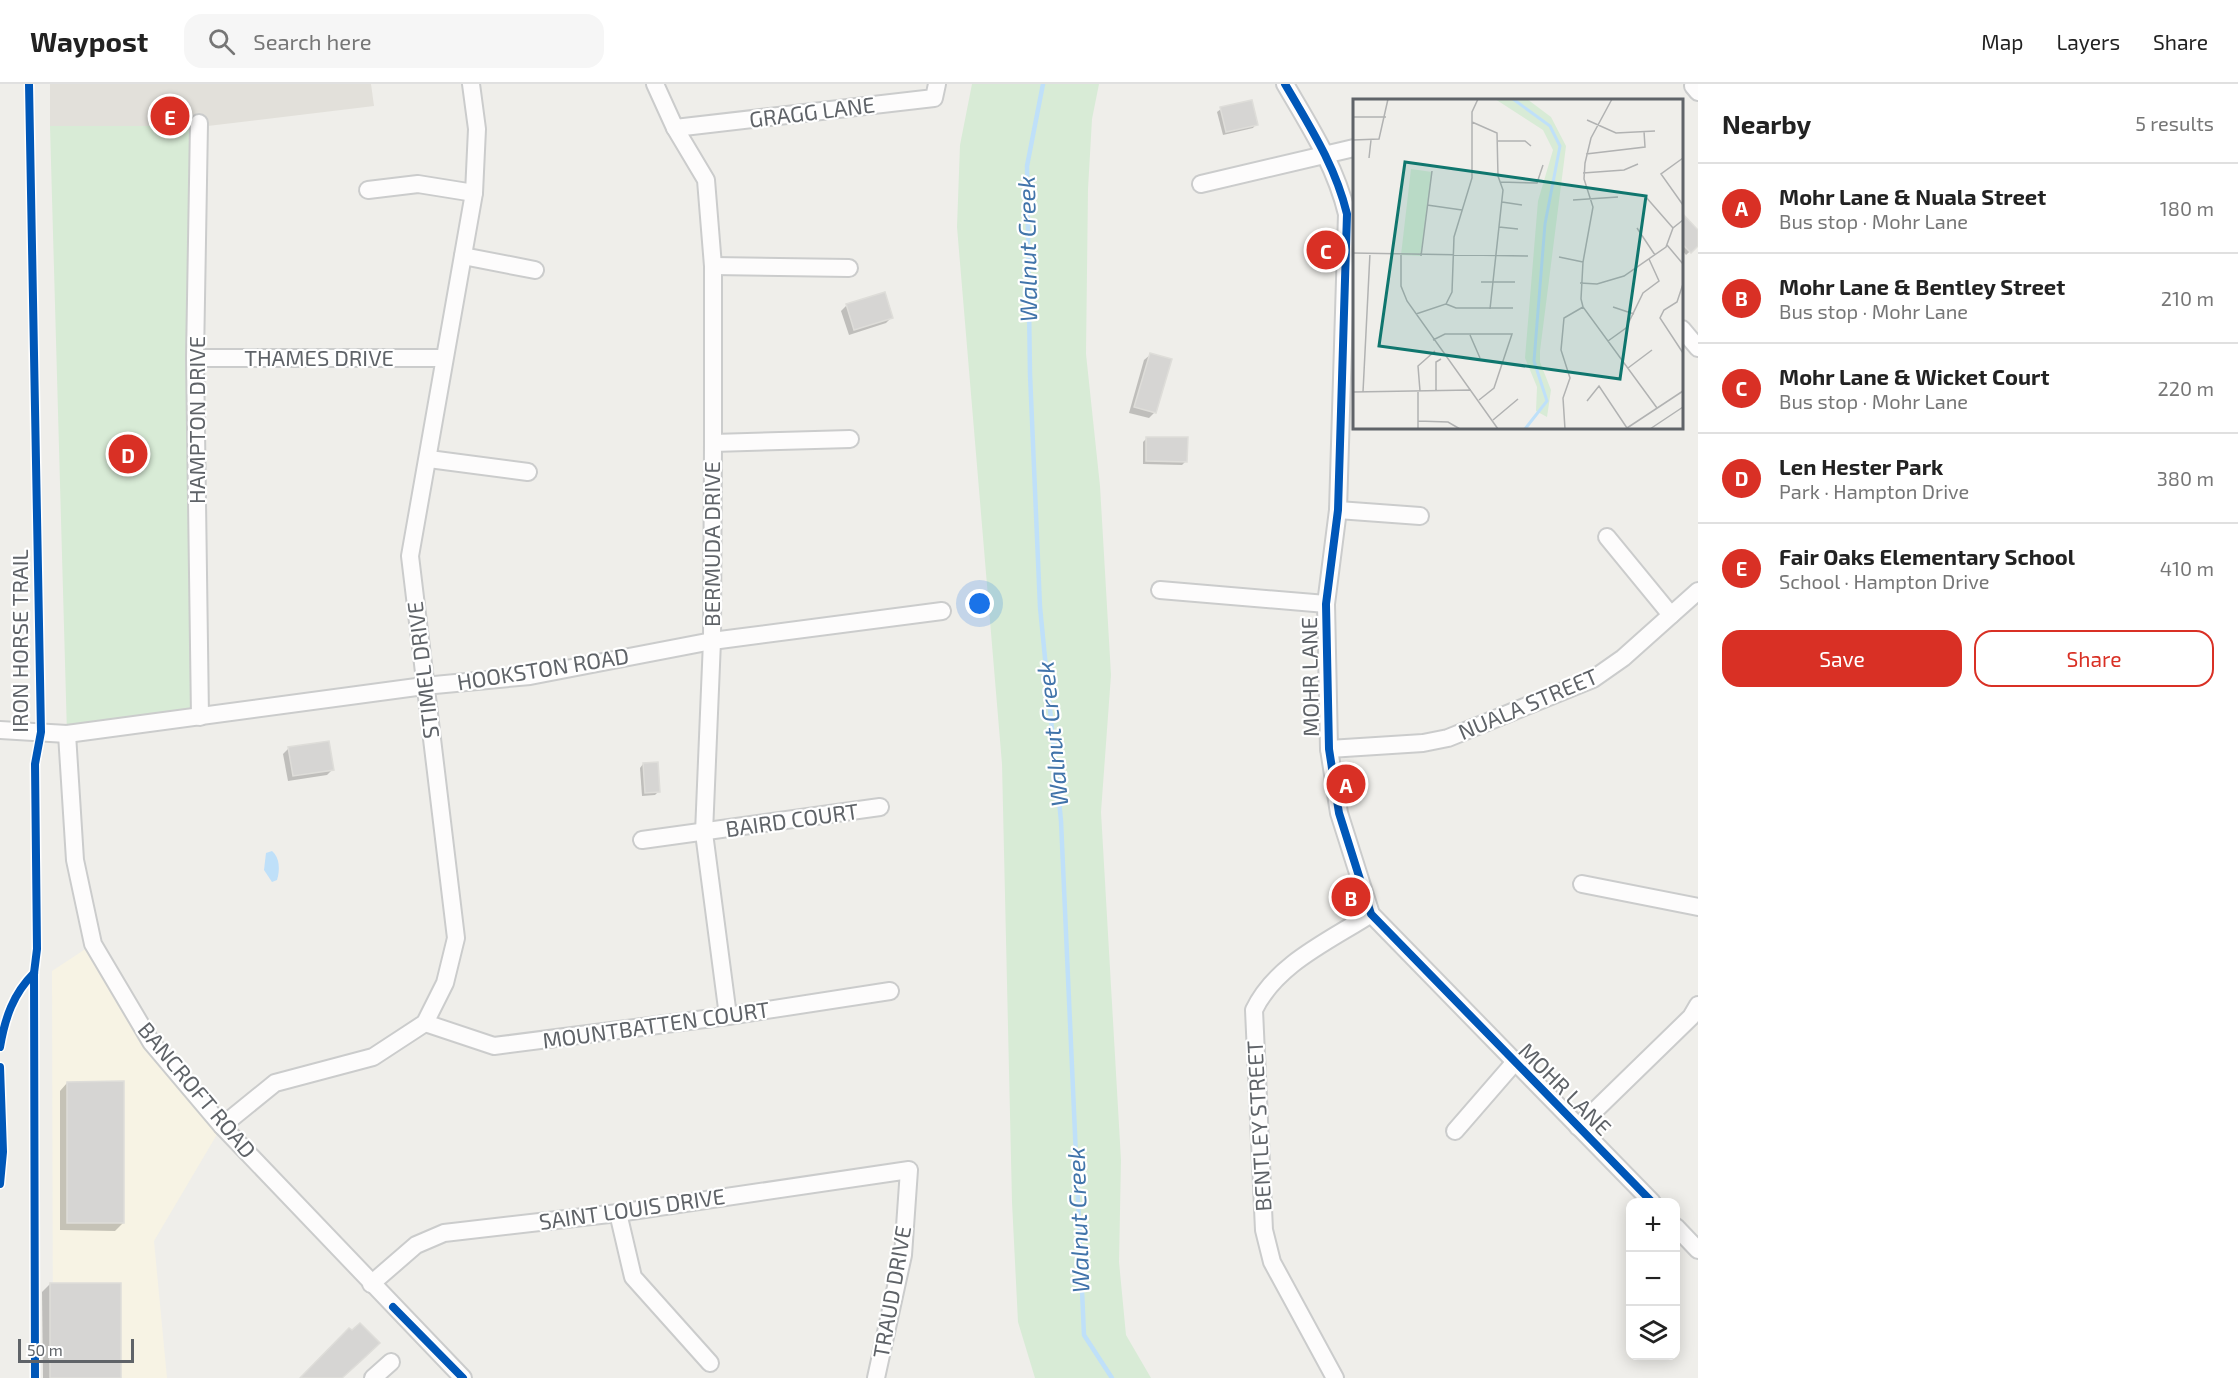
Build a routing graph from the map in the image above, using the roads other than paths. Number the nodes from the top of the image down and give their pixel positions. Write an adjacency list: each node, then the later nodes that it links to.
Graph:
1 (471, 84): 11 (street, STIMEL DRIVE)
2 (655, 84): 6 (street, BERMUDA DRIVE)
3 (937, 84): 6 (street, GRAGG LANE)
4 (1285, 84): 8 (street, MOHR LANE)
5 (199, 123): 19 (street, HAMPTON DRIVE)
6 (675, 128): 13 (street, BERMUDA DRIVE)
7 (1353, 148): 8 (street)
8 (1327, 155): 9 (street); 16 (street, MOHR LANE)
9 (1201, 184)
10 (368, 190): 11 (street)
11 (474, 193): 12 (street, STIMEL DRIVE)
12 (463, 256): 15 (street); 20 (street, STIMEL DRIVE)
13 (713, 266): 14 (street); 22 (street, BERMUDA DRIVE)
14 (849, 268)
15 (535, 270)
16 (1348, 321): 25 (street, MOHR LANE)
17 (1683, 330): 18 (street)
18 (1698, 348)
19 (195, 357): 20 (street, THAMES DRIVE); 35 (street, HAMPTON DRIVE)
20 (443, 358): 23 (street, STIMEL DRIVE)
21 (850, 439): 22 (street)
22 (712, 443): 33 (street, BERMUDA DRIVE)
23 (429, 459): 24 (street); 34 (street, STIMEL DRIVE)
24 (528, 472)
25 (1338, 510): 26 (street); 30 (street, MOHR LANE)
26 (1420, 516)
27 (1606, 537): 32 (street)
28 (1160, 590): 30 (street)
29 (1698, 591): 32 (street, NUALA STREET)
30 (1326, 604): 38 (street, MOHR LANE)
31 (942, 611): 33 (street, HOOKSTON ROAD)
32 (1671, 615): 38 (street, NUALA STREET)
33 (711, 641): 34 (street, HOOKSTON ROAD); 40 (street, BERMUDA DRIVE)
34 (424, 686): 35 (street, HOOKSTON ROAD); 48 (street, STIMEL DRIVE)
35 (200, 717): 37 (street, HOOKSTON ROAD)
36 (0, 730): 37 (street, HOOKSTON ROAD)
37 (67, 734): 50 (street, BANCROFT ROAD)
38 (1329, 749): 44 (street, MOHR LANE)
39 (880, 807): 40 (street, BAIRD COURT)
40 (704, 833): 41 (street, BAIRD COURT); 47 (street, BERMUDA DRIVE)
41 (642, 840)
42 (1582, 884): 43 (street)
43 (1698, 907)
44 (1371, 914): 49 (street, MOHR LANE); 64 (street, BENTLEY STREET)
45 (890, 991): 47 (street, MOUNTBATTEN COURT)
46 (1698, 1005): 51 (street)
47 (728, 1016): 48 (street, MOUNTBATTEN COURT)
48 (425, 1023): 50 (street)
49 (1514, 1063): 51 (street, MOHR LANE); 52 (street)
50 (222, 1126): 58 (street, BANCROFT ROAD)
51 (1578, 1127): 54 (street, MOHR LANE)
52 (1455, 1131)
53 (909, 1170): 55 (street, SAINT LOUIS DRIVE); 63 (street, TRAUD DRIVE)
54 (1647, 1198)
55 (618, 1213): 58 (street, SAINT LOUIS DRIVE); 60 (street)
56 (1680, 1231): 57 (street)
57 (1698, 1250)
58 (371, 1284): 62 (street, BANCROFT ROAD)
59 (391, 1362): 61 (street)
60 (710, 1363)
61 (373, 1378)
62 (463, 1378)
63 (876, 1378)
64 (1335, 1378)

